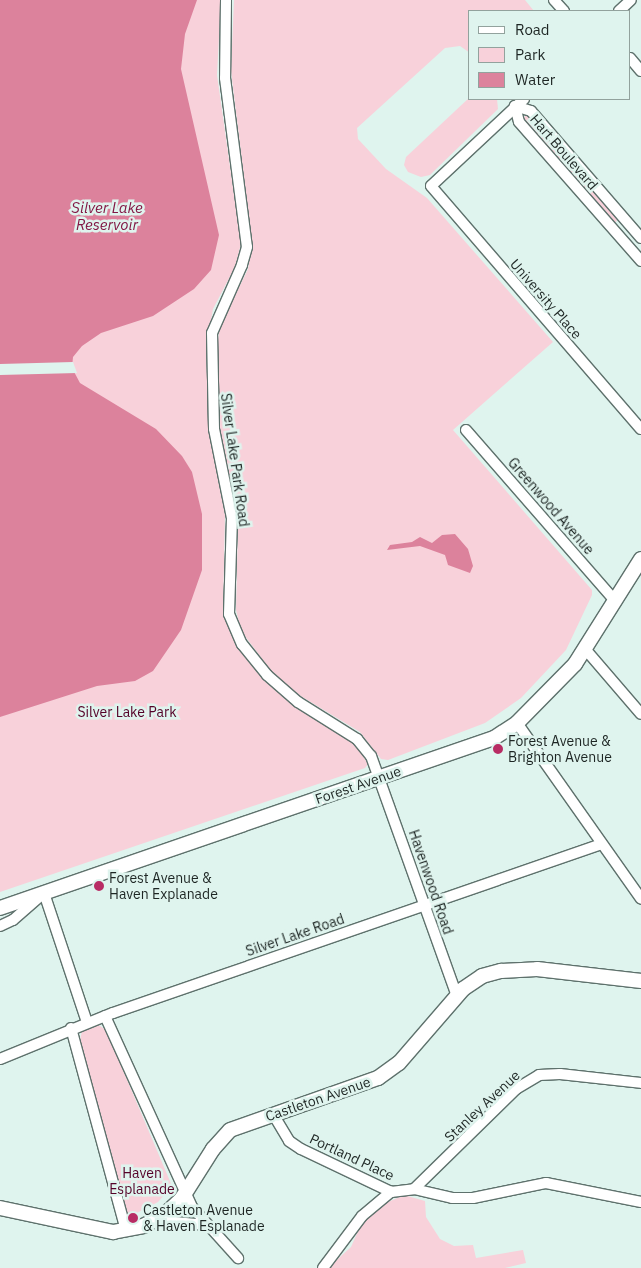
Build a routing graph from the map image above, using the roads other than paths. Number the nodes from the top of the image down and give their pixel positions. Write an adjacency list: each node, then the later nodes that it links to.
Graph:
1 (226, 0): 19 (street, Silver Lake Park Road)
2 (554, 0): 4 (street)
3 (631, 0): 5 (street)
4 (563, 10)
5 (620, 10)
6 (631, 59): 7 (street)
7 (641, 70)
8 (523, 100): 9 (street)
9 (516, 106): 10 (street, Hart Boulevard); 11 (street, Hart Boulevard); 12 (street, University Place)
10 (641, 238)
11 (641, 261)
12 (641, 429)
13 (466, 430): 15 (street, Greenwood Avenue)
14 (641, 559): 15 (main road, Forest Avenue)
15 (615, 601): 16 (main road, Forest Avenue)
16 (586, 650): 17 (street); 18 (main road, Forest Avenue)
17 (641, 714)
18 (517, 724): 19 (main road, Forest Avenue); 20 (street)
19 (380, 777): 21 (main road, Forest Avenue); 23 (street, Havenwood Road)
20 (602, 844): 22 (street); 23 (street, Silver Lake Road)
21 (44, 893): 24 (main road, Forest Avenue); 25 (street); 29 (street)
22 (641, 899)
23 (424, 906): 27 (street, Havenwood Road); 28 (street, Silver Lake Road)
24 (0, 908)
25 (0, 926)
26 (641, 981): 27 (main road, Castleton Avenue)
27 (457, 996): 33 (main road, Castleton Avenue)
28 (105, 1016): 29 (street, Silver Lake Road); 36 (street)
29 (87, 1022): 30 (street, Silver Lake Road)
30 (71, 1028): 31 (street, Silver Lake Road); 41 (street)
31 (0, 1059)
32 (641, 1083): 34 (street, Stanley Avenue)
33 (273, 1114): 35 (street, Portland Place); 36 (main road, Castleton Avenue)
34 (414, 1189): 35 (street, Portland Place); 37 (street, Portland Place)
35 (391, 1192): 43 (street)
36 (185, 1194): 39 (main road, Castleton Avenue); 40 (street)
37 (641, 1202)
38 (0, 1208): 41 (main road, Castleton Avenue)
39 (154, 1220): 40 (street); 41 (main road, Castleton Avenue)
40 (206, 1225): 42 (street)
41 (126, 1231)
42 (238, 1258)
43 (323, 1268)

